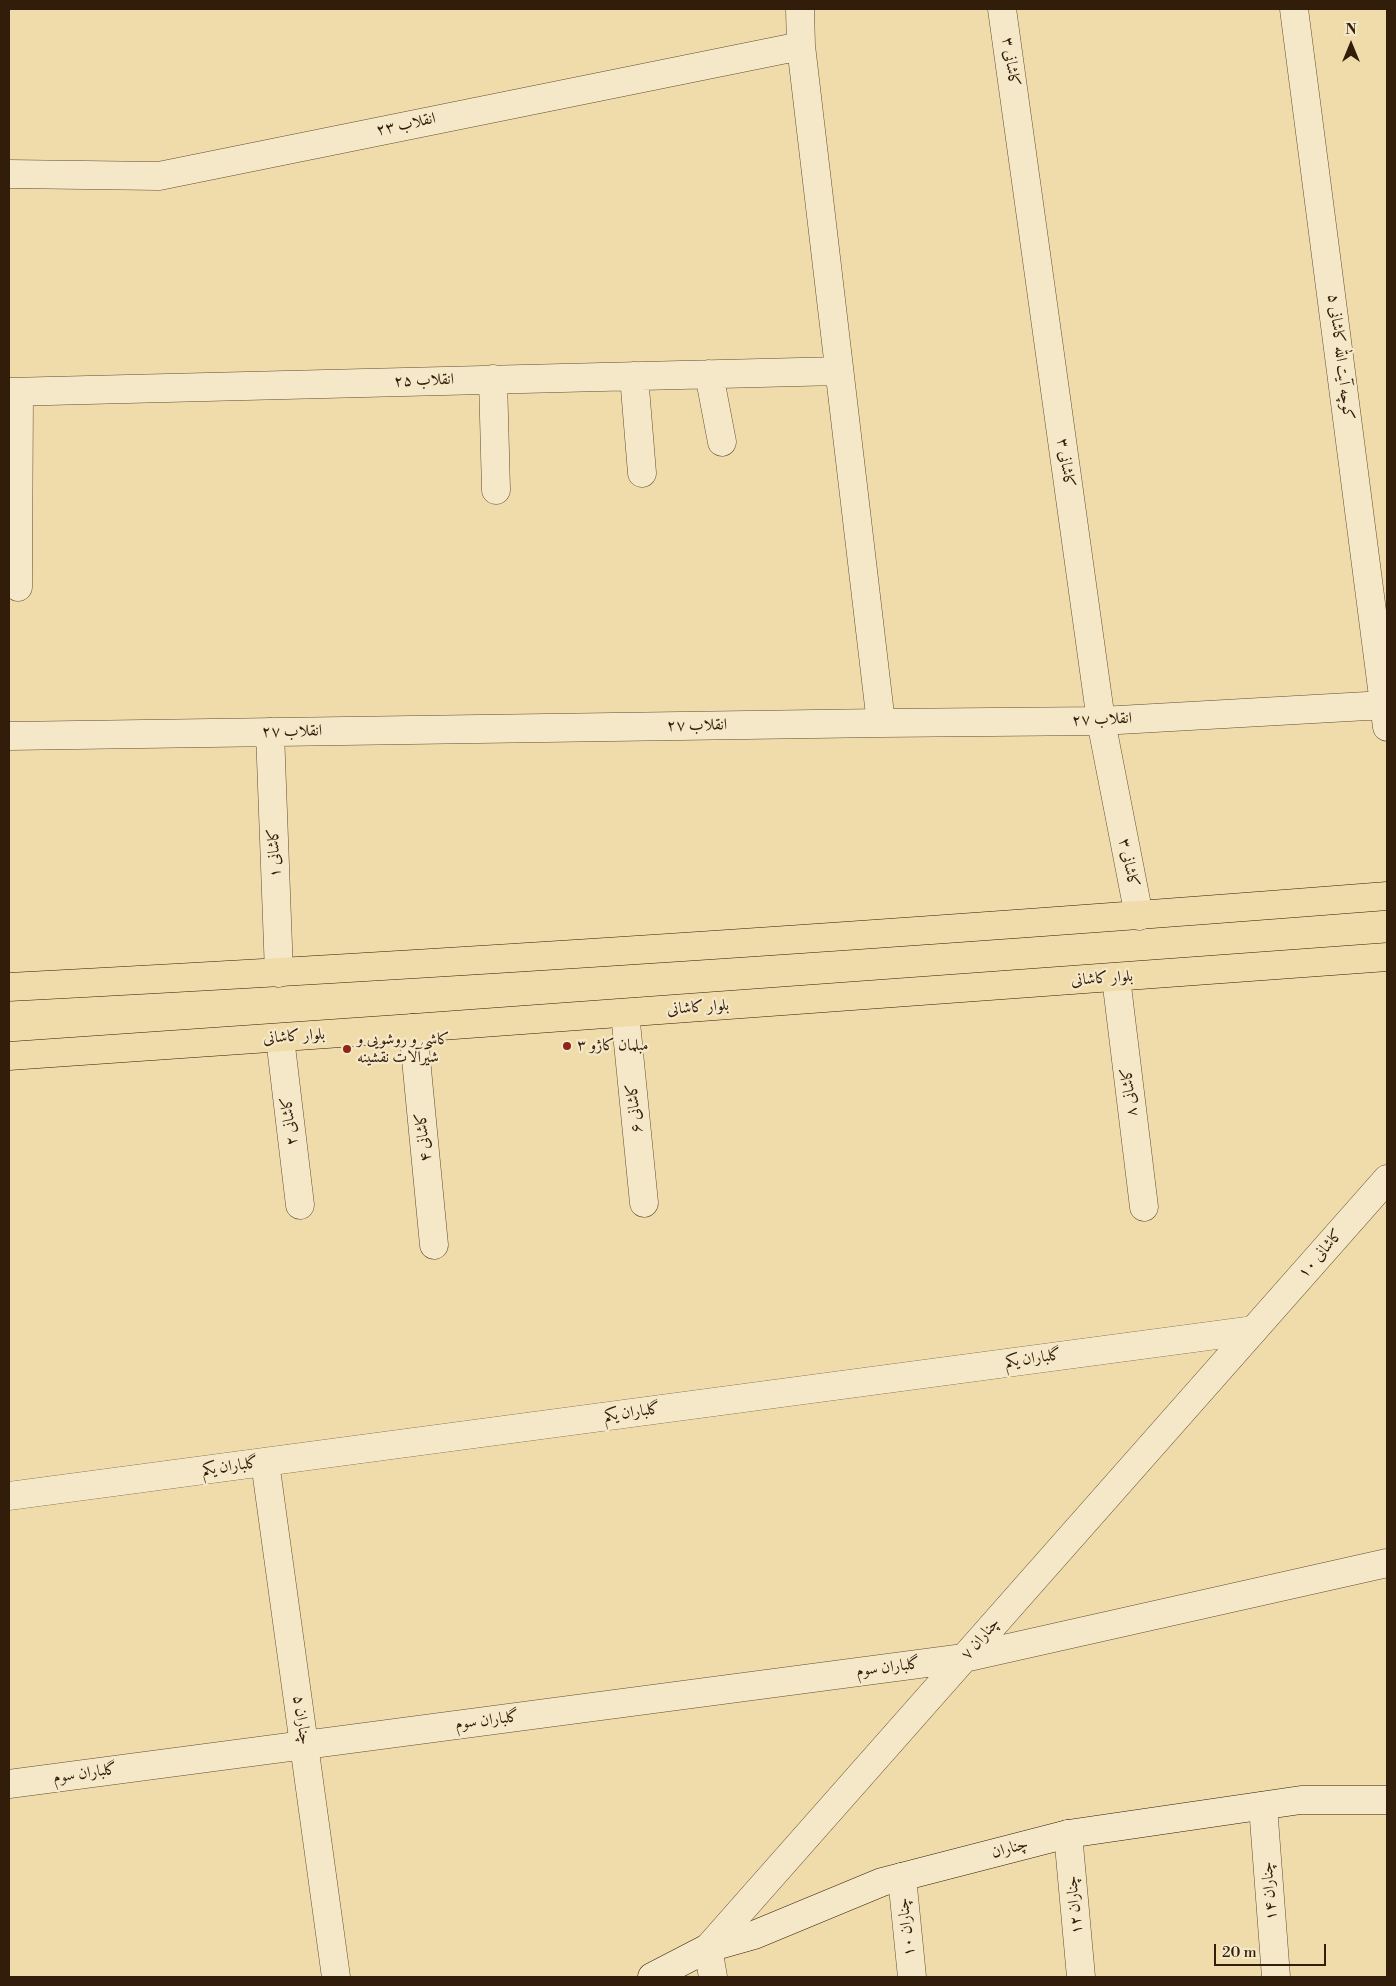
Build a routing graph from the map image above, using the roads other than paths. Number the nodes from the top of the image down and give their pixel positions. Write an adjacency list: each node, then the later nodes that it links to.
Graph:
1 (800, 9): 4 (street)
2 (1002, 9): 16 (street, ۳ کاشانی)
3 (1294, 9): 15 (street, کوچه آیت الله کاشانی ۵)
4 (801, 46): 5 (street, انقلاب ۲۳); 6 (street)
5 (9, 174)
6 (839, 371): 7 (street, انقلاب ۲۵); 17 (street)
7 (709, 374): 8 (street, انقلاب ۲۵); 11 (street)
8 (634, 376): 9 (street, انقلاب ۲۵); 12 (street)
9 (493, 379): 10 (street, انقلاب ۲۵); 13 (street)
10 (14, 392): 14 (street)
11 (722, 442)
12 (642, 473)
13 (496, 490)
14 (18, 587)
15 (1386, 716): 16 (street, انقلاب ۲۷)
16 (1101, 721): 17 (street, انقلاب ۲۷); 21 (street, ۳ کاشانی)
17 (881, 722): 18 (street, انقلاب ۲۷)
18 (270, 732): 19 (street, انقلاب ۲۷); 23 (street, ۱ کاشانی)
19 (9, 736)
20 (1387, 896): 21 (main road)
21 (1139, 916): 23 (main road)
22 (1387, 957): 24 (main road, بلوار کاشانی)
23 (279, 973): 25 (main road)
24 (1116, 978): 26 (main road, بلوار کاشانی); 33 (street, ۸ کاشانی)
25 (9, 987)
26 (625, 1013): 27 (main road, بلوار کاشانی); 31 (street, ۶ کاشانی)
27 (413, 1028): 28 (main road, بلوار کاشانی); 34 (street, ۴ کاشانی)
28 (280, 1038): 29 (main road, بلوار کاشانی); 32 (street, ۲ کاشانی)
29 (9, 1056)
30 (1387, 1179): 35 (street, ۱۰ کاشانی)
31 (644, 1203)
32 (300, 1205)
33 (1144, 1207)
34 (434, 1245)
35 (1254, 1330): 36 (street, گلباران یکم); 39 (street, چناران ۷)
36 (265, 1462): 37 (street, گلباران یکم); 40 (street, ۵ چناران)
37 (9, 1496)
38 (1387, 1563): 39 (street, گلباران سوم)
39 (964, 1658): 40 (street, گلباران سوم); 46 (street, چناران ۷)
40 (304, 1745): 41 (street, گلباران سوم); 47 (street, ۵ چناران)
41 (9, 1784)
42 (1387, 1800): 43 (street, چناران)
43 (1263, 1806): 44 (street, چناران); 52 (street, چناران ۱۴)
44 (1068, 1834): 45 (street, چناران); 51 (street, چناران ۱۲)
45 (902, 1877): 46 (street, چناران); 50 (street, چناران ۱۰)
46 (708, 1948): 48 (street, چناران); 49 (street)
47 (336, 1977)
48 (652, 1977)
49 (713, 1977)
50 (912, 1977)
51 (1081, 1977)
52 (1276, 1977)

